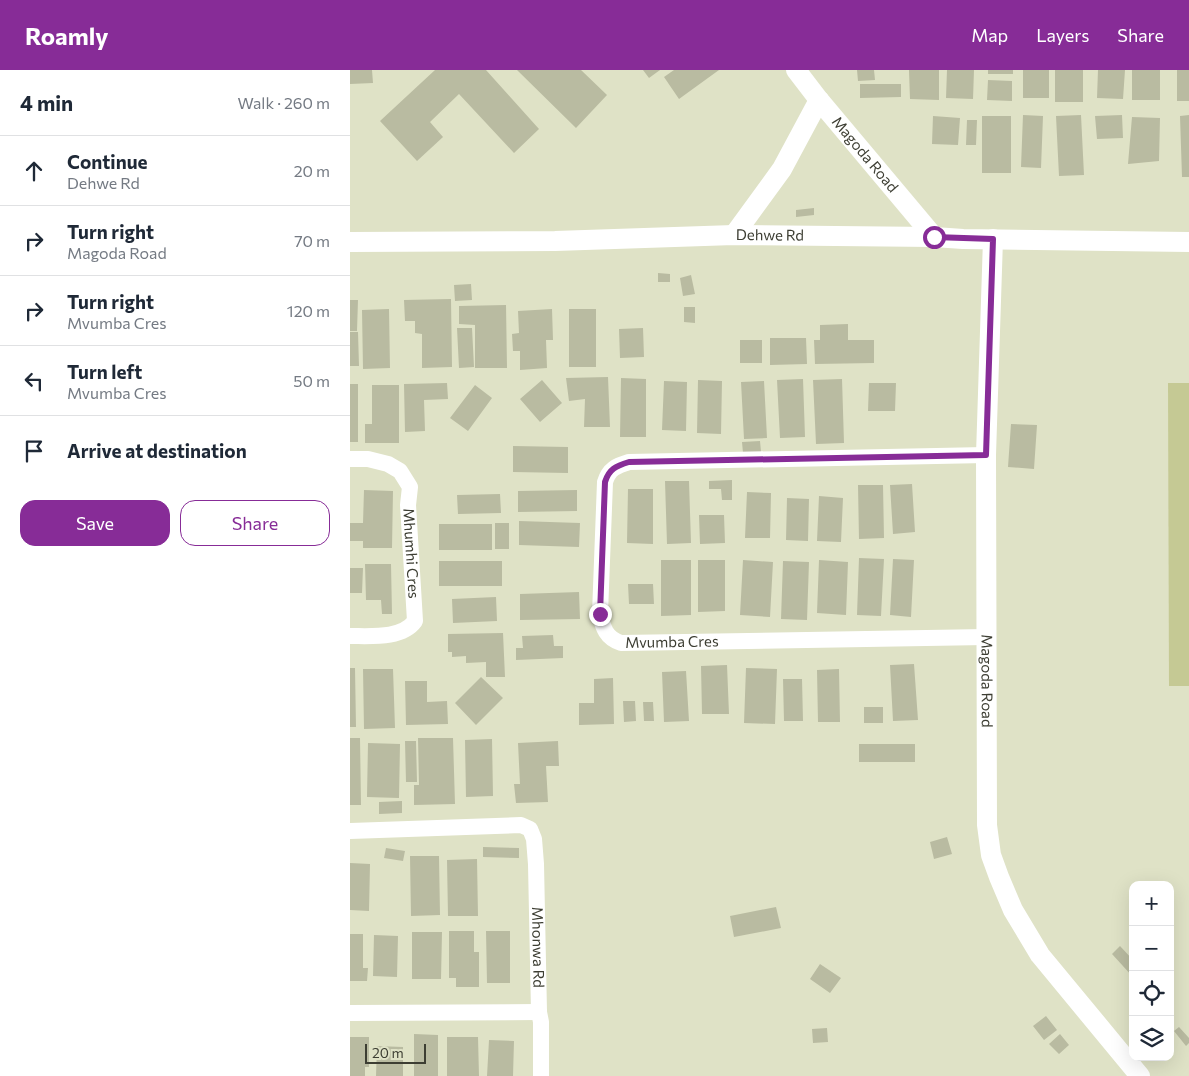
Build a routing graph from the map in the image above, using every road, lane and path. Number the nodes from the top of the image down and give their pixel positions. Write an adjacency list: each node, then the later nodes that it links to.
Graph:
1 (796, 70): 2 (street, Magoda Road)
2 (819, 100): 3 (street); 4 (street, Magoda Road)
3 (734, 235): 4 (street, Dehwe Rd); 6 (street, Dehwe Rd)
4 (934, 237): 5 (street, Dehwe Rd)
5 (993, 239): 7 (street, Dehwe Rd); 8 (street, Magoda Road)
6 (350, 242)
7 (1189, 242)
8 (986, 455): 11 (street, Magoda Road); 11 (street, Mvumba Cres)
9 (350, 459): 10 (street, Mhumhi Cres)
10 (350, 636)
11 (986, 637): 16 (street, Magoda Road)
12 (350, 831): 13 (street, Mhonwa Rd)
13 (539, 1012): 14 (street); 15 (street, Mhonwa Rd)
14 (350, 1013)
15 (541, 1076)
16 (1140, 1076)

